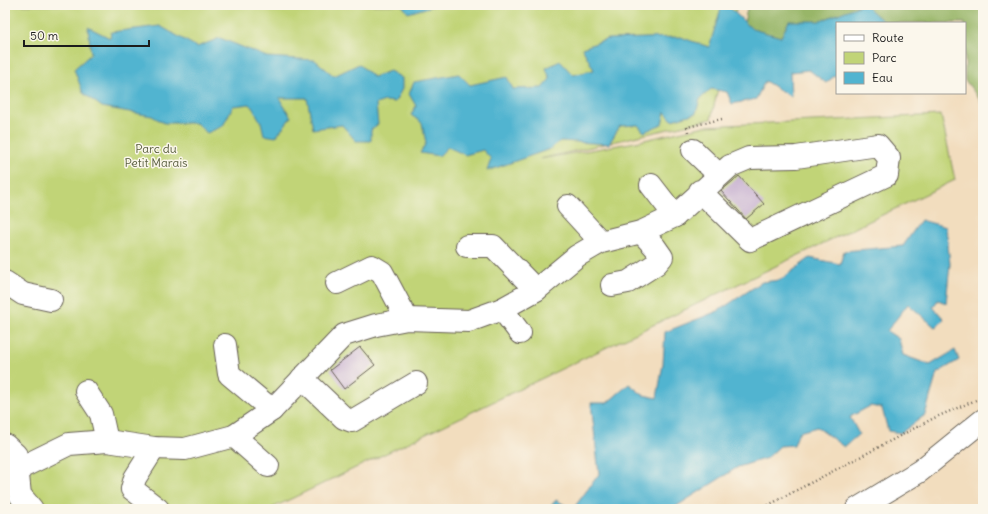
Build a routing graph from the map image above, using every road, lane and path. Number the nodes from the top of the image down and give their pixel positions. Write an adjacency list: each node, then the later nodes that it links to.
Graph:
1 (722, 119): 2 (path)
2 (693, 150): 3 (street)
3 (719, 176): 5 (street); 5 (street)
4 (651, 185): 7 (street)
5 (700, 191): 7 (street)
6 (568, 206): 9 (street)
7 (675, 216): 8 (street)
8 (641, 232): 9 (street); 13 (street)
9 (601, 242): 14 (street)
10 (467, 246): 14 (street)
11 (5, 282): 15 (street)
12 (337, 283): 17 (street)
13 (612, 285)
14 (536, 290): 16 (street)
15 (51, 300)
16 (502, 309): 17 (street); 18 (street)
17 (407, 318): 20 (street)
18 (520, 333)
19 (225, 345): 24 (street)
20 (302, 378): 21 (street); 24 (street)
21 (416, 383)
22 (86, 391): 27 (street)
23 (983, 397): 34 (path)
24 (272, 410): 26 (street)
25 (983, 420): 35 (street)
26 (234, 436): 29 (street); 30 (street)
27 (107, 441): 29 (street); 31 (street)
28 (5, 445): 31 (street)
29 (154, 448): 33 (street)
30 (268, 466)
31 (11, 471): 32 (street)
32 (32, 509)
33 (158, 509)
34 (761, 509)
35 (857, 509)

